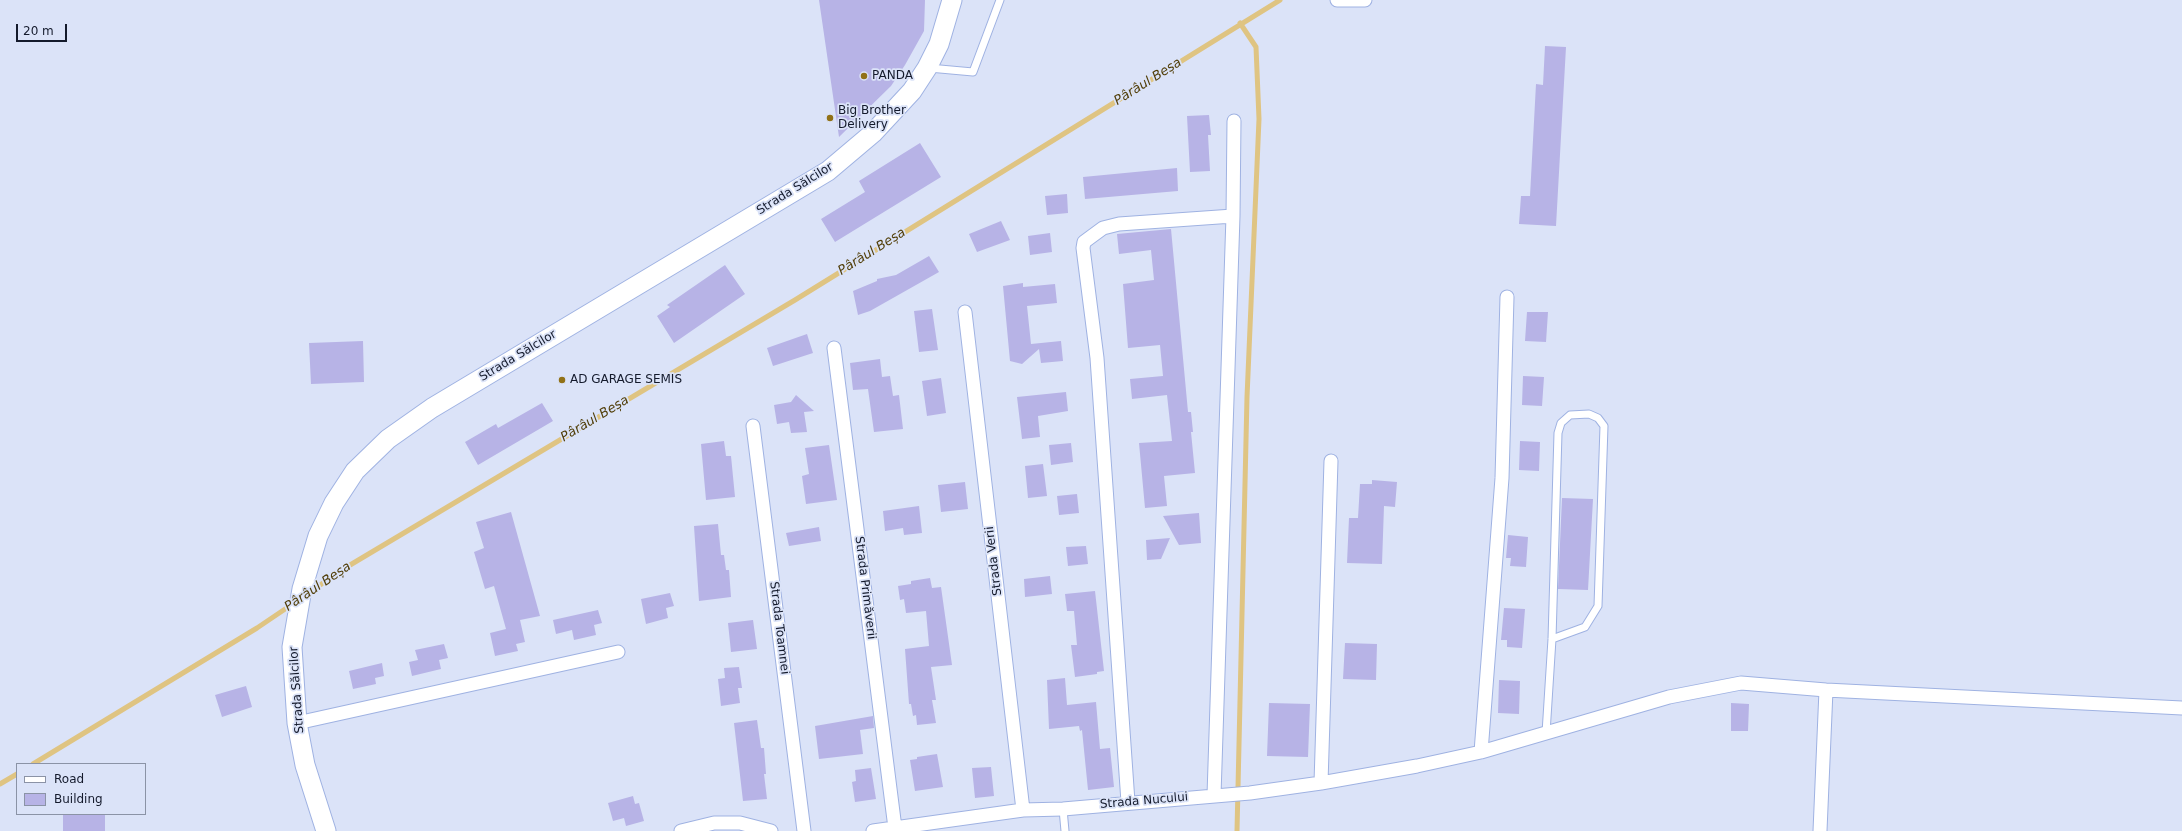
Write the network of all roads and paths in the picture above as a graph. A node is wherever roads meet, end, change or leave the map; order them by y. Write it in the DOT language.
graph roads {
  1 [pos="952,0"];
  2 [pos="1000,0"];
  3 [pos="1338,0"];
  4 [pos="1365,0"];
  5 [pos="927,68"];
  6 [pos="1234,121"];
  7 [pos="1233,216"];
  8 [pos="1507,297"];
  9 [pos="965,312"];
  10 [pos="834,348"];
  11 [pos="753,426"];
  12 [pos="1331,461"];
  13 [pos="1552,639"];
  14 [pos="618,652"];
  15 [pos="1826,690"];
  16 [pos="2182,708"];
  17 [pos="297,723"];
  18 [pos="1546,733"];
  19 [pos="1481,752"];
  20 [pos="1321,783"];
  21 [pos="1220,794"];
  22 [pos="1128,802"];
  23 [pos="1063,809"];
  24 [pos="1023,810"];
  25 [pos="895,828"];
  26 [pos="326,831"];
  27 [pos="681,831"];
  28 [pos="771,831"];
  29 [pos="804,831"];
  30 [pos="873,831"];
  31 [pos="1065,831"];
  32 [pos="1820,831"];
  1 -- 5 [label="main road, Strada Sălcilor"];
  2 -- 5 [label="lane"];
  3 -- 4 [label="street"];
  5 -- 17 [label="main road, Strada Sălcilor"];
  6 -- 7 [label="street"];
  7 -- 21 [label="street"];
  7 -- 22 [label="street"];
  8 -- 19 [label="street"];
  9 -- 24 [label="street, Strada Verii"];
  10 -- 25 [label="street, Strada Primăverii"];
  11 -- 29 [label="street, Strada Toamnei"];
  12 -- 20 [label="street"];
  13 -- 13 [label="lane"];
  13 -- 18 [label="lane"];
  14 -- 17 [label="street"];
  15 -- 16 [label="street, Strada Nucului"];
  15 -- 18 [label="street, Strada Nucului"];
  15 -- 32 [label="street"];
  17 -- 26 [label="main road, Strada Sălcilor"];
  18 -- 19 [label="street, Strada Nucului"];
  19 -- 20 [label="street, Strada Nucului"];
  20 -- 21 [label="street, Strada Nucului"];
  21 -- 22 [label="street, Strada Nucului"];
  22 -- 23 [label="street, Strada Nucului"];
  23 -- 24 [label="street, Strada Nucului"];
  23 -- 31 [label="lane"];
  24 -- 25 [label="street, Strada Nucului"];
  25 -- 30 [label="street, Strada Nucului"];
  27 -- 28 [label="street"];
}
